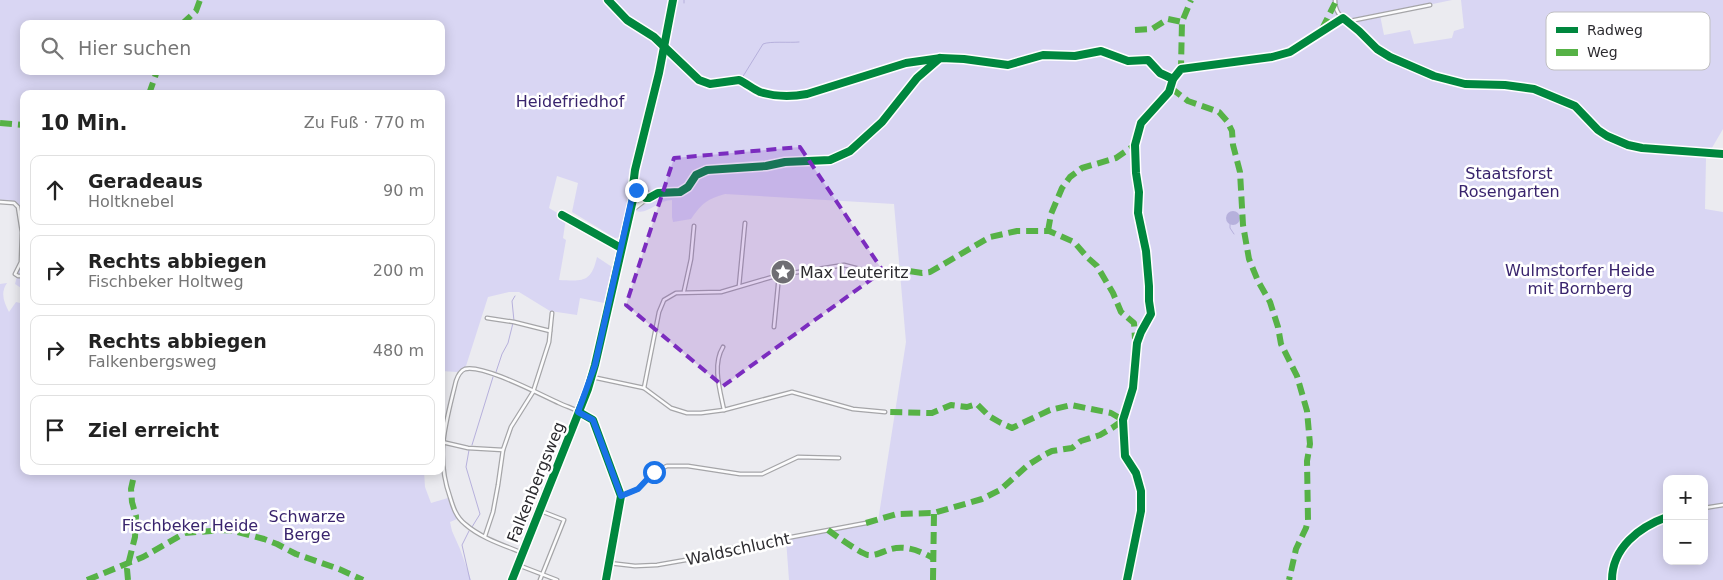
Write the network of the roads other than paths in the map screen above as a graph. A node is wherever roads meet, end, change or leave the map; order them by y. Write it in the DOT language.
graph roads {
  1 [pos="1335,0"];
  2 [pos="1430,5"];
  3 [pos="1682,150"];
  4 [pos="1723,154"];
  5 [pos="0,202"];
  6 [pos="629,212"];
  7 [pos="562,215"];
  8 [pos="20,220"];
  9 [pos="745,223"];
  10 [pos="694,226"];
  11 [pos="621,248"];
  12 [pos="20,264"];
  13 [pos="875,273"];
  14 [pos="779,275"];
  15 [pos="20,276"];
  16 [pos="739,286"];
  17 [pos="684,291"];
  18 [pos="552,313"];
  19 [pos="487,318"];
  20 [pos="774,326"];
  21 [pos="550,330"];
  22 [pos="723,347"];
  23 [pos="592,377"];
  24 [pos="644,388"];
  25 [pos="533,392"];
  26 [pos="724,410"];
  27 [pos="578,412"];
  28 [pos="885,412"];
  29 [pos="445,429"];
  30 [pos="445,443"];
  31 [pos="503,450"];
  32 [pos="839,458"];
  33 [pos="444,475"];
  34 [pos="621,496"];
  35 [pos="1723,505"];
  36 [pos="1708,507"];
  37 [pos="540,511"];
  38 [pos="1663,519"];
  39 [pos="866,523"];
  40 [pos="485,537"];
  41 [pos="523,553"];
  42 [pos="609,563"];
  43 [pos="518,565"];
  44 [pos="542,575"];
  45 [pos="512,580"];
  46 [pos="540,580"];
  47 [pos="557,580"];
  48 [pos="606,580"];
  49 [pos="1612,580"];
  1 -- 2 [label="street"];
  3 -- 4 [label="street"];
  5 -- 8 [label="street"];
  6 -- 6 [label="street, Falkenbergsweg"];
  6 -- 11 [label="street, Falkenbergsweg"];
  7 -- 11 [label="street"];
  9 -- 16 [label="street"];
  10 -- 17 [label="street"];
  11 -- 23 [label="street, Falkenbergsweg"];
  12 -- 15 [label="street"];
  13 -- 14 [label="street"];
  14 -- 16 [label="street"];
  14 -- 20 [label="street"];
  16 -- 17 [label="street"];
  17 -- 24 [label="street"];
  18 -- 21 [label="street"];
  19 -- 21 [label="street"];
  21 -- 25 [label="street"];
  22 -- 26 [label="street"];
  23 -- 24 [label="street"];
  23 -- 27 [label="street, Falkenbergsweg"];
  24 -- 26 [label="street"];
  25 -- 27 [label="street"];
  25 -- 29 [label="street"];
  25 -- 31 [label="street"];
  26 -- 28 [label="street"];
  27 -- 34 [label="street"];
  27 -- 37 [label="street, Falkenbergsweg"];
  30 -- 31 [label="street"];
  31 -- 40 [label="street"];
  32 -- 34 [label="street"];
  33 -- 40 [label="street"];
  34 -- 42 [label="street"];
  35 -- 36 [label="street"];
  37 -- 41 [label="street, Falkenbergsweg"];
  37 -- 44 [label="street"];
  38 -- 49 [label="street"];
  39 -- 42 [label="street, Waldschlucht"];
  40 -- 41 [label="street"];
  41 -- 43 [label="street, Falkenbergsweg"];
  42 -- 48 [label="street"];
  43 -- 44 [label="street"];
  43 -- 45 [label="street, Falkenbergsweg"];
  44 -- 46 [label="street"];
  44 -- 47 [label="street"];
}
